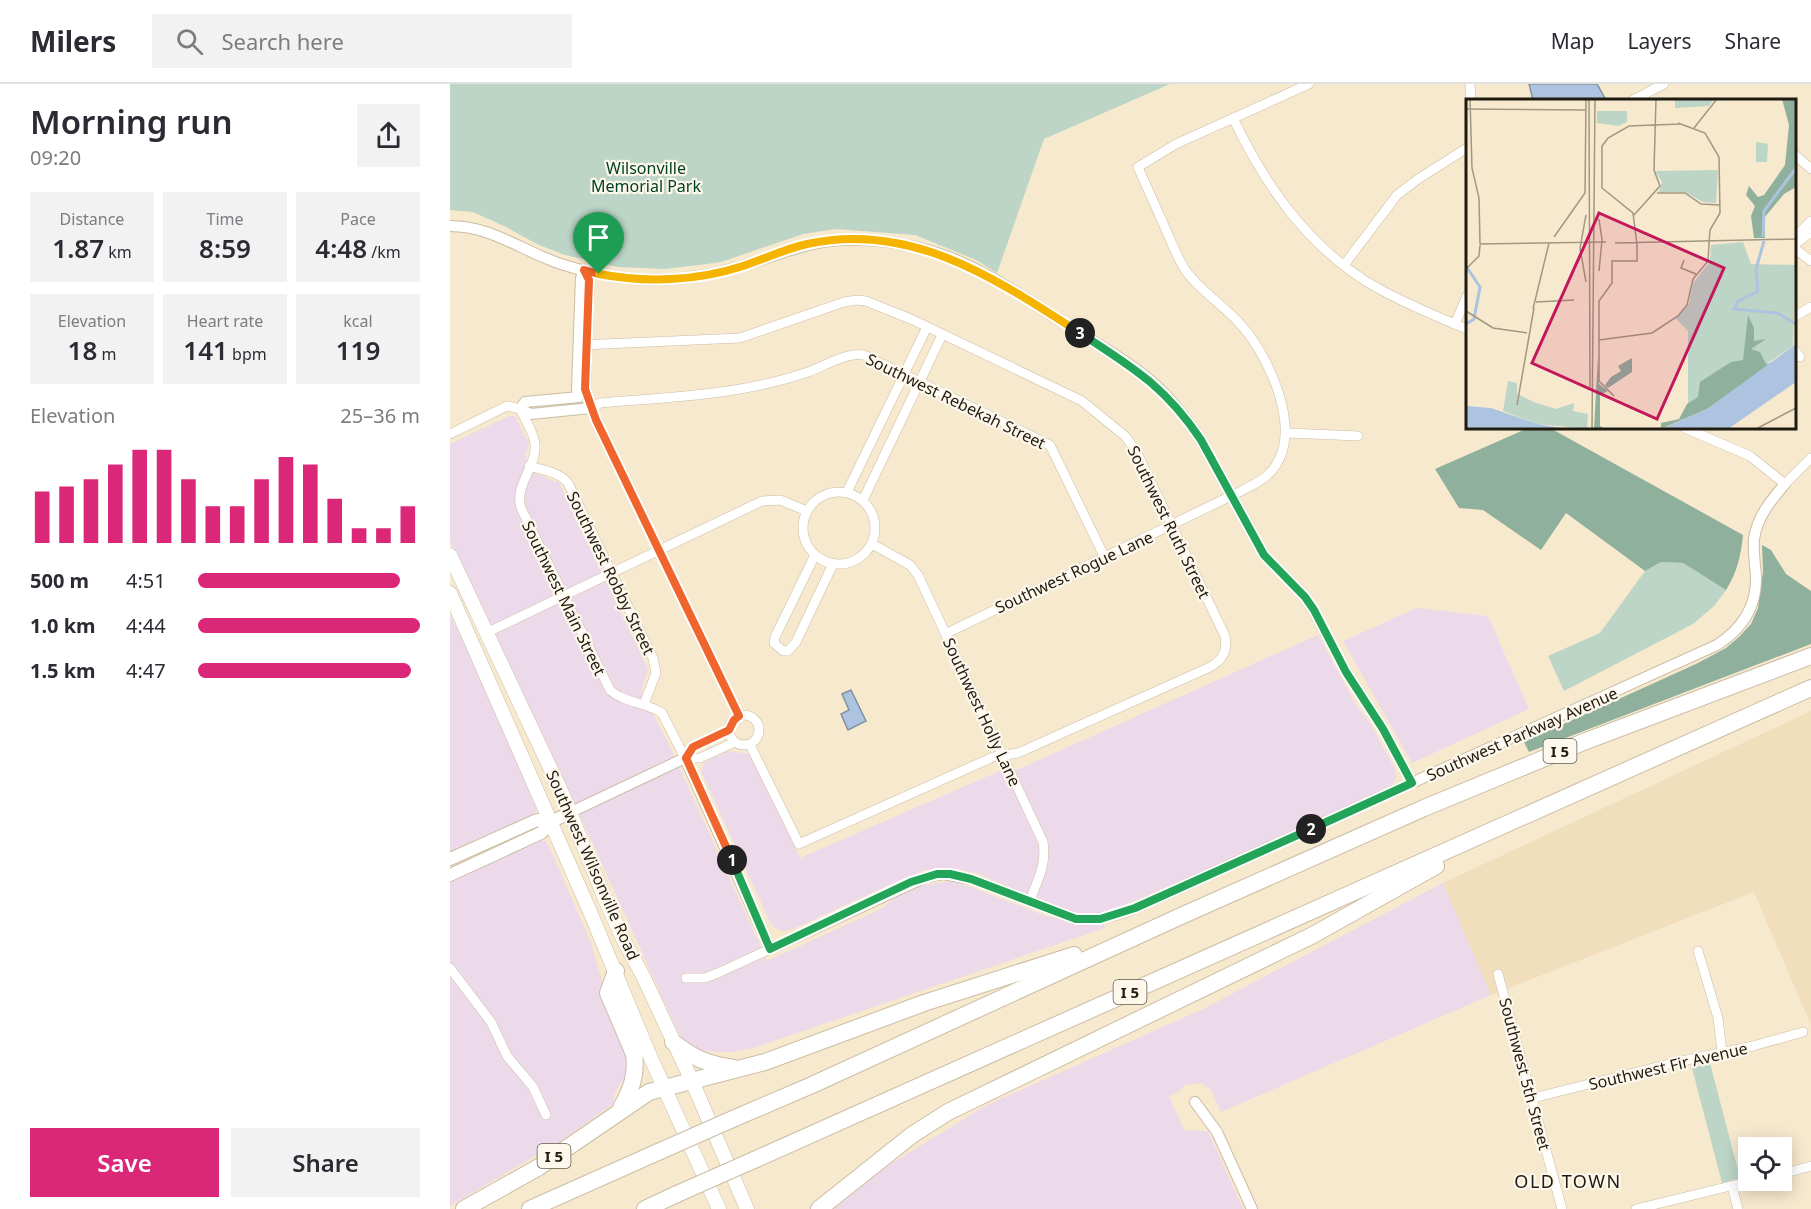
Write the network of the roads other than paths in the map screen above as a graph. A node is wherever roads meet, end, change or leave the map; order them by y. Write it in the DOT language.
graph roads {
  1 [pos="1309,84"];
  2 [pos="1470,84"];
  3 [pos="1664,84"];
  4 [pos="1471,99"];
  5 [pos="1635,99"];
  6 [pos="1233,118"];
  7 [pos="1466,149"];
  8 [pos="1796,156"];
  9 [pos="1811,169"];
  10 [pos="1811,221"];
  11 [pos="450,226"];
  12 [pos="1811,232"];
  13 [pos="1796,238"];
  14 [pos="1796,243"];
  15 [pos="1796,247"];
  16 [pos="1811,261"];
  17 [pos="1344,265"];
  18 [pos="584,270"];
  19 [pos="1466,298"];
  20 [pos="1811,307"];
  21 [pos="1796,316"];
  22 [pos="1455,324"];
  23 [pos="927,327"];
  24 [pos="1466,329"];
  25 [pos="942,335"];
  26 [pos="583,346"];
  27 [pos="904,373"];
  28 [pos="920,381"];
  29 [pos="588,403"];
  30 [pos="520,410"];
  31 [pos="1687,429"];
  32 [pos="1287,433"];
  33 [pos="450,434"];
  34 [pos="1358,436"];
  35 [pos="1811,458"];
  36 [pos="530,466"];
  37 [pos="1785,484"];
  38 [pos="847,492"];
  39 [pos="1232,496"];
  40 [pos="863,500"];
  41 [pos="807,511"];
  42 [pos="1172,526"];
  43 [pos="872,544"];
  44 [pos="659,549"];
  45 [pos="450,555"];
  46 [pos="815,555"];
  47 [pos="1105,558"];
  48 [pos="833,564"];
  49 [pos="611,572"];
  50 [pos="450,593"];
  51 [pos="564,595"];
  52 [pos="486,633"];
  53 [pos="945,634"];
  54 [pos="1811,656"];
  55 [pos="1811,688"];
  56 [pos="644,704"];
  57 [pos="739,716"];
  58 [pos="729,730"];
  59 [pos="735,742"];
  60 [pos="750,745"];
  61 [pos="1004,755"];
  62 [pos="686,758"];
  63 [pos="1412,783"];
  64 [pos="569,813"];
  65 [pos="551,822"];
  66 [pos="1507,824"];
  67 [pos="450,858"];
  68 [pos="450,875"];
  69 [pos="1029,902"];
  70 [pos="1143,933"];
  71 [pos="770,949"];
  72 [pos="1698,951"];
  73 [pos="450,968"];
  74 [pos="616,971"];
  75 [pos="1498,974"];
  76 [pos="686,978"];
  77 [pos="1803,1032"];
  78 [pos="674,1042"];
  79 [pos="1722,1052"];
  80 [pos="740,1069"];
  81 [pos="692,1081"];
  82 [pos="664,1088"];
  83 [pos="1533,1098"];
  84 [pos="1195,1102"];
  85 [pos="619,1111"];
  86 [pos="546,1115"];
  87 [pos="1811,1166"];
  88 [pos="1792,1171"];
  89 [pos="1738,1184"];
  90 [pos="1732,1186"];
  91 [pos="464,1209"];
  92 [pos="530,1209"];
  93 [pos="645,1209"];
  94 [pos="719,1209"];
  95 [pos="747,1209"];
  96 [pos="819,1209"];
  97 [pos="1252,1209"];
  98 [pos="1562,1209"];
  99 [pos="1636,1209"];
  100 [pos="1738,1209"];
  1 -- 6 [label="street"];
  2 -- 4 [label="street"];
  3 -- 5 [label="street"];
  6 -- 17 [label="street"];
  6 -- 32 [label="street, Southwest Rogue Lane"];
  7 -- 17 [label="street"];
  8 -- 9 [label="street"];
  10 -- 13 [label="street"];
  11 -- 18 [label="street"];
  12 -- 14 [label="street"];
  15 -- 16 [label="street"];
  17 -- 22 [label="street"];
  18 -- 26 [label="street"];
  18 -- 39 [label="street"];
  19 -- 22 [label="street"];
  20 -- 21 [label="street"];
  22 -- 24 [label="street"];
  23 -- 25 [label="street, Southwest Ruth Street"];
  23 -- 26 [label="street, Southwest Ruth Street"];
  23 -- 27 [label="street"];
  25 -- 28 [label="street"];
  25 -- 42 [label="street, Southwest Ruth Street"];
  26 -- 29 [label="street"];
  27 -- 28 [label="street, Southwest Rebekah Street"];
  27 -- 29 [label="street, Southwest Rebekah Street"];
  27 -- 38 [label="street"];
  28 -- 40 [label="street"];
  28 -- 47 [label="street, Southwest Rebekah Street"];
  29 -- 30 [label="street, Southwest Rebekah Street"];
  29 -- 44 [label="street"];
  30 -- 33 [label="street, Southwest Rebekah Street"];
  30 -- 36 [label="street, Southwest Main Street"];
  31 -- 37 [label="street"];
  32 -- 34 [label="street"];
  32 -- 39 [label="street, Southwest Rogue Lane"];
  35 -- 37 [label="street, Southwest Parkway Avenue"];
  36 -- 49 [label="street, Southwest Robby Street"];
  36 -- 51 [label="street, Southwest Main Street"];
  37 -- 63 [label="street, Southwest Parkway Avenue"];
  38 -- 40 [label="street"];
  38 -- 41 [label="street"];
  39 -- 42 [label="street, Southwest Rogue Lane"];
  39 -- 63 [label="street"];
  40 -- 43 [label="street"];
  41 -- 44 [label="street"];
  41 -- 46 [label="street"];
  42 -- 47 [label="street, Southwest Rogue Lane"];
  42 -- 61 [label="street, Southwest Ruth Street"];
  43 -- 48 [label="street"];
  43 -- 53 [label="street, Southwest Holly Lane"];
  44 -- 49 [label="street"];
  44 -- 57 [label="street"];
  45 -- 52 [label="main road, Southwest Wilsonville Road"];
  46 -- 48 [label="street"];
  46 -- 48 [label="street"];
  47 -- 53 [label="street, Southwest Rogue Lane"];
  49 -- 51 [label="street"];
  49 -- 56 [label="street, Southwest Robby Street"];
  50 -- 65 [label="main road, Southwest Wilsonville Road"];
  51 -- 52 [label="street"];
  51 -- 56 [label="street, Southwest Main Street"];
  52 -- 64 [label="main road, Southwest Wilsonville Road"];
  53 -- 61 [label="street, Southwest Holly Lane"];
  54 -- 70 [label="highway, I 5"];
  55 -- 66 [label="highway, I 5"];
  56 -- 62 [label="street, Southwest Main Street"];
  57 -- 58 [label="street"];
  57 -- 60 [label="street"];
  58 -- 59 [label="street"];
  58 -- 62 [label="street"];
  59 -- 60 [label="street"];
  59 -- 62 [label="street"];
  60 -- 61 [label="street, Southwest Ruth Street"];
  61 -- 69 [label="street, Southwest Holly Lane"];
  62 -- 64 [label="street"];
  62 -- 71 [label="street, Southwest Main Street"];
  63 -- 69 [label="street, Southwest Parkway Avenue"];
  64 -- 65 [label="main road"];
  64 -- 78 [label="main road, Southwest Wilsonville Road"];
  65 -- 67 [label="main road"];
  65 -- 68 [label="main road"];
  65 -- 74 [label="main road, Southwest Wilsonville Road"];
  66 -- 93 [label="highway, I 5, bridge"];
  66 -- 96 [label="highway, I 5"];
  69 -- 71 [label="street, Southwest Parkway Avenue"];
  70 -- 80 [label="highway, I 5"];
  70 -- 92 [label="highway, I 5, bridge"];
  71 -- 76 [label="street, Southwest Parkway Avenue"];
  72 -- 79 [label="street"];
  73 -- 86 [label="street"];
  74 -- 82 [label="main road, Southwest Wilsonville Road"];
  74 -- 85 [label="highway, I 5"];
  75 -- 83 [label="street, Southwest 5th Street"];
  77 -- 79 [label="street, Southwest Fir Avenue"];
  78 -- 80 [label="highway, I 5"];
  78 -- 81 [label="main road, Southwest Wilsonville Road"];
  79 -- 83 [label="street, Southwest Fir Avenue"];
  80 -- 81 [label="highway, I 5"];
  81 -- 82 [label="highway, I 5"];
  81 -- 95 [label="main road, Southwest Wilsonville Road"];
  82 -- 85 [label="highway, I 5"];
  82 -- 94 [label="main road, Southwest Wilsonville Road"];
  83 -- 98 [label="street, Southwest 5th Street"];
  84 -- 97 [label="street"];
  85 -- 91 [label="highway, I 5"];
  87 -- 88 [label="street"];
  89 -- 90 [label="street"];
  90 -- 99 [label="street"];
  90 -- 100 [label="street"];
}
